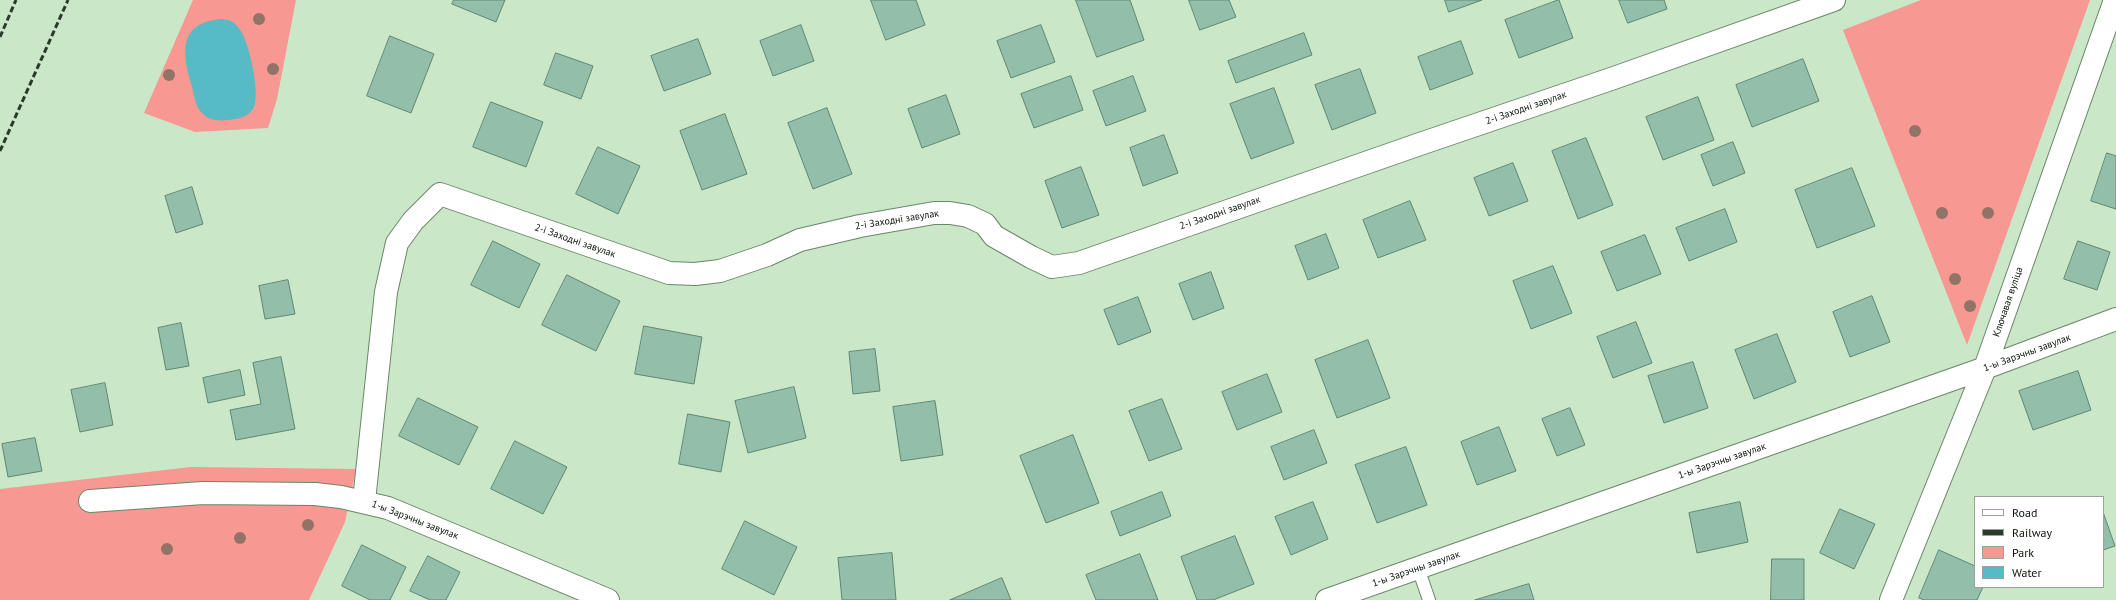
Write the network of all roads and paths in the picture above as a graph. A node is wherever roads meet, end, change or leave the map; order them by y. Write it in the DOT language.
graph roads {
  1 [pos="1834,0"];
  2 [pos="2115,0"];
  3 [pos="2116,319"];
  4 [pos="1985,368"];
  5 [pos="90,501"];
  6 [pos="364,501"];
  7 [pos="1418,568"];
  8 [pos="608,600"];
  9 [pos="1327,600"];
  10 [pos="1429,600"];
  11 [pos="1891,600"];
  1 -- 6 [label="street, 2-і Заходні завулак"];
  2 -- 4 [label="street, Ключавая вуліца"];
  3 -- 4 [label="street, 1-ы Зарэчны завулак"];
  4 -- 7 [label="street, 1-ы Зарэчны завулак"];
  4 -- 11 [label="street, Ключавая вуліца"];
  5 -- 6 [label="street, 1-ы Зарэчны завулак"];
  6 -- 8 [label="street, 1-ы Зарэчны завулак"];
  7 -- 9 [label="street, 1-ы Зарэчны завулак"];
  7 -- 10 [label="lane"];
}
